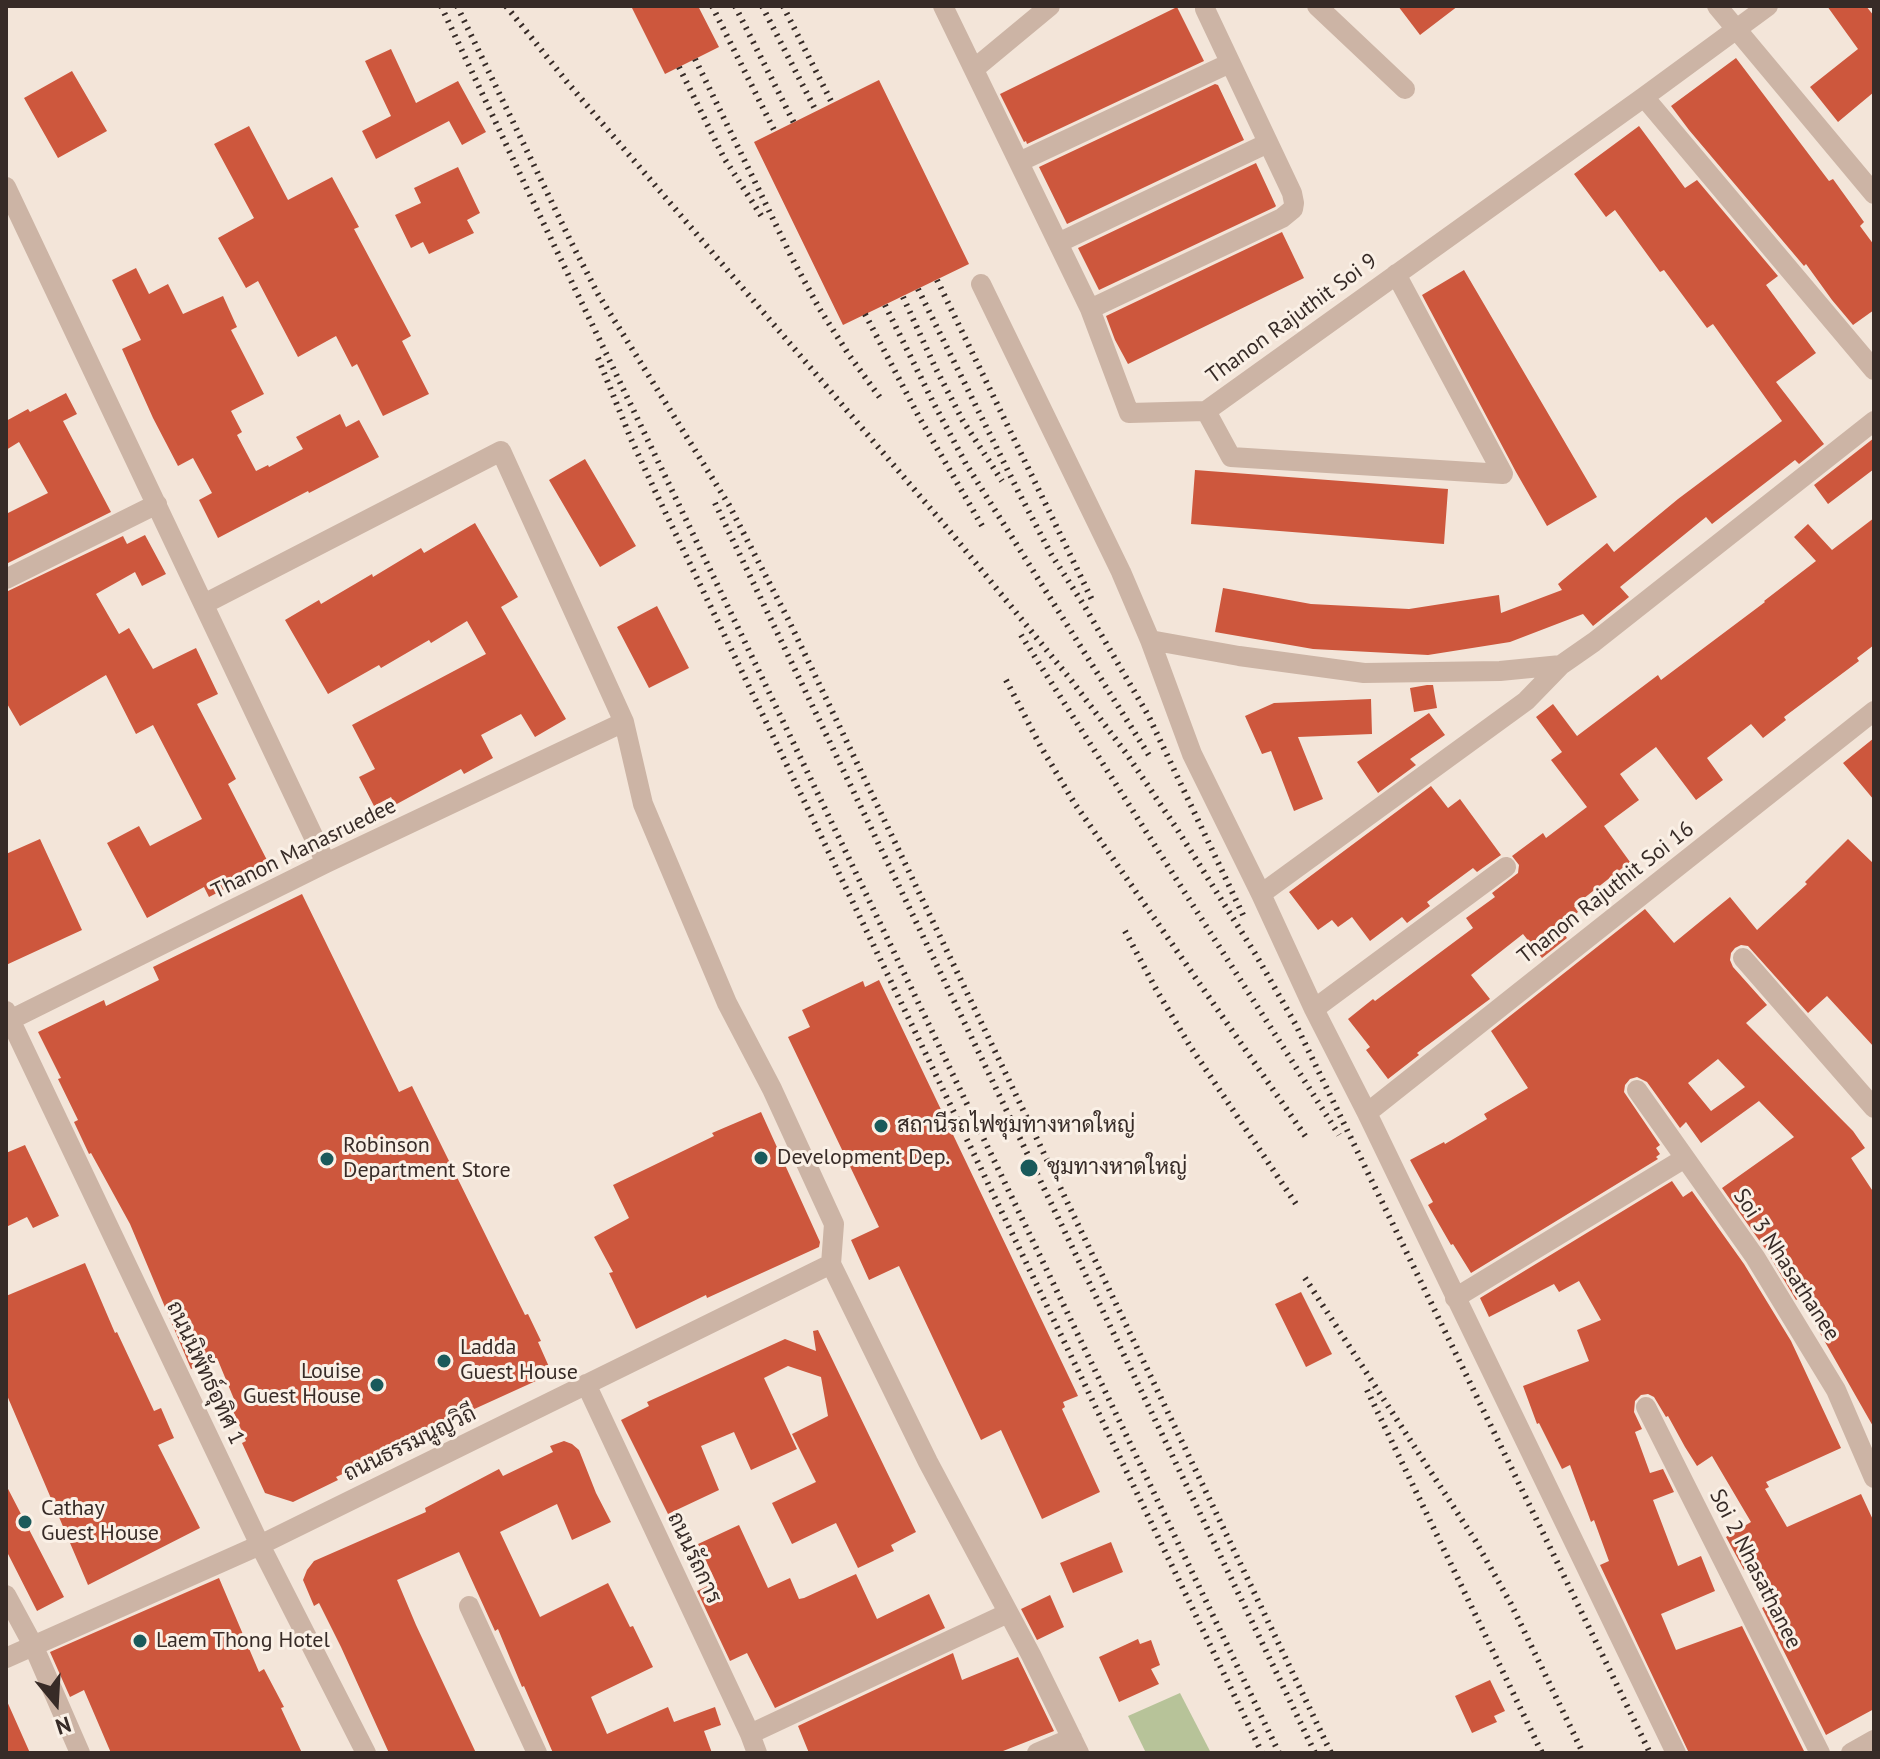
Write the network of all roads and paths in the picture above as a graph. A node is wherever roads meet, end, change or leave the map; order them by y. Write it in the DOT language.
graph roads {
  1 [pos="943,6"];
  2 [pos="1050,6"];
  3 [pos="1317,6"];
  4 [pos="1717,6"];
  5 [pos="1768,6"];
  6 [pos="1205,9"];
  7 [pos="1736,28"];
  8 [pos="1230,63"];
  9 [pos="974,69"];
  10 [pos="1405,89"];
  11 [pos="1644,97"];
  12 [pos="1268,143"];
  13 [pos="1019,162"];
  14 [pos="6,187"];
  15 [pos="1874,194"];
  16 [pos="1058,243"];
  17 [pos="1396,274"];
  18 [pos="981,284"];
  19 [pos="1090,309"];
  20 [pos="1874,370"];
  21 [pos="1206,411"];
  22 [pos="1874,421"];
  23 [pos="157,504"];
  24 [pos="6,579"];
  25 [pos="204,604"];
  26 [pos="1150,640"];
  27 [pos="1561,665"];
  28 [pos="1874,711"];
  29 [pos="624,722"];
  30 [pos="326,863"];
  31 [pos="1506,867"];
  32 [pos="1261,894"];
  33 [pos="1743,958"];
  34 [pos="1314,1009"];
  35 [pos="8,1017"];
  36 [pos="1637,1090"];
  37 [pos="1874,1108"];
  38 [pos="1367,1113"];
  39 [pos="1685,1158"];
  40 [pos="831,1264"];
  41 [pos="1455,1298"];
  42 [pos="586,1384"];
  43 [pos="1646,1407"];
  44 [pos="1874,1478"];
  45 [pos="260,1545"];
  46 [pos="6,1595"];
  47 [pos="469,1606"];
  48 [pos="1008,1613"];
  49 [pos="33,1645"];
  50 [pos="6,1658"];
  51 [pos="1874,1740"];
  52 [pos="754,1743"];
  53 [pos="1075,1745"];
  54 [pos="80,1753"];
  55 [pos="366,1753"];
  56 [pos="537,1753"];
  57 [pos="1037,1753"];
  58 [pos="1676,1753"];
  59 [pos="1820,1753"];
  60 [pos="1851,1753"];
  1 -- 9 [label="street, Thanon Rajuthit Soi 9"];
  2 -- 9 [label="street"];
  3 -- 10 [label="street"];
  4 -- 7 [label="street"];
  5 -- 7 [label="street, Thanon Rajuthit Soi 9"];
  6 -- 8 [label="street"];
  7 -- 11 [label="street, Thanon Rajuthit Soi 9"];
  7 -- 15 [label="street"];
  8 -- 12 [label="street"];
  8 -- 13 [label="street"];
  9 -- 13 [label="street, Thanon Rajuthit Soi 9"];
  11 -- 17 [label="street, Thanon Rajuthit Soi 9"];
  11 -- 20 [label="street"];
  12 -- 16 [label="street"];
  12 -- 19 [label="street"];
  13 -- 16 [label="street, Thanon Rajuthit Soi 9"];
  14 -- 23 [label="street"];
  16 -- 19 [label="street, Thanon Rajuthit Soi 9"];
  17 -- 21 [label="street, Thanon Rajuthit Soi 9"];
  17 -- 21 [label="street"];
  18 -- 26 [label="street"];
  19 -- 21 [label="street, Thanon Rajuthit Soi 9"];
  22 -- 27 [label="street"];
  23 -- 24 [label="street"];
  23 -- 25 [label="street"];
  25 -- 29 [label="street"];
  25 -- 30 [label="street"];
  26 -- 27 [label="street"];
  26 -- 32 [label="street"];
  27 -- 32 [label="street"];
  28 -- 38 [label="street, Thanon Rajuthit Soi 16"];
  29 -- 30 [label="street, Thanon Manasruedee"];
  29 -- 40 [label="street"];
  30 -- 35 [label="street, Thanon Manasruedee"];
  31 -- 34 [label="street"];
  32 -- 34 [label="street"];
  33 -- 37 [label="street"];
  34 -- 38 [label="street"];
  35 -- 45 [label="street, ถนนนิพัทธ์อุทิศ 1"];
  36 -- 39 [label="street, Soi 3 Nhasathanee"];
  38 -- 41 [label="street"];
  39 -- 41 [label="street"];
  39 -- 44 [label="street, Soi 3 Nhasathanee"];
  40 -- 42 [label="street, ถนนธรรมนูญวิถี"];
  40 -- 48 [label="street"];
  41 -- 58 [label="street"];
  42 -- 45 [label="street, ถนนธรรมนูญวิถี"];
  42 -- 52 [label="street, ถนนรัถการ"];
  43 -- 59 [label="street, Soi 2 Nhasathanee"];
  45 -- 49 [label="street, ถนนธรรมนูญวิถี"];
  45 -- 55 [label="street, ถนนนิพัทธ์อุทิศ 1"];
  46 -- 49 [label="street"];
  47 -- 56 [label="street"];
  48 -- 52 [label="street"];
  48 -- 53 [label="street"];
  49 -- 50 [label="street, ถนนธรรมนูญวิถี"];
  49 -- 54 [label="street"];
  51 -- 60 [label="street"];
  53 -- 57 [label="street"];
}
